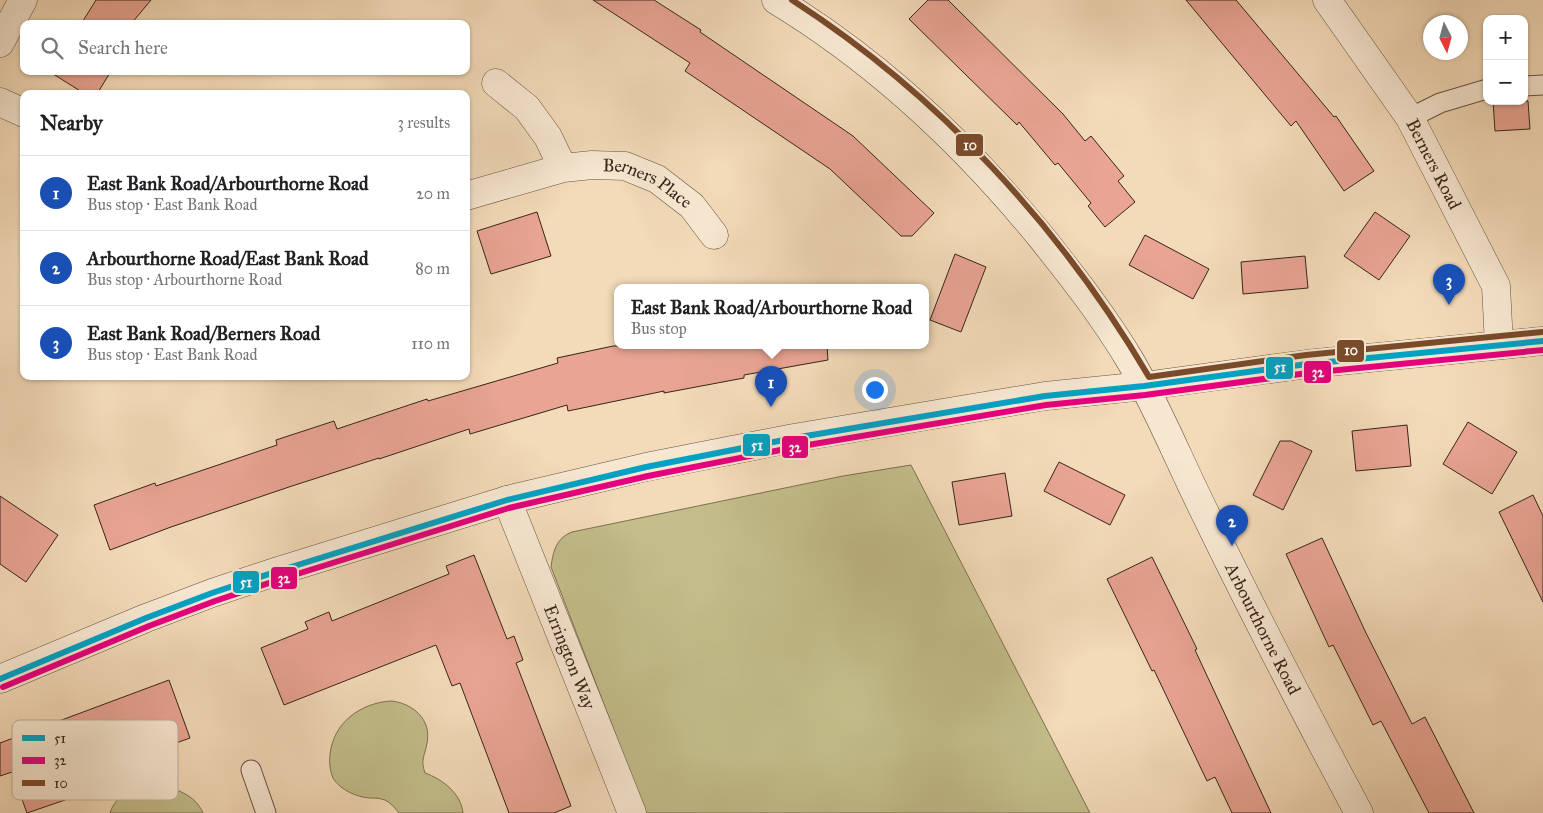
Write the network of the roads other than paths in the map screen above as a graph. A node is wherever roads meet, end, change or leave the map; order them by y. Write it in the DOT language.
graph roads {
  1 [pos="24,0"];
  2 [pos="776,0"];
  3 [pos="1327,0"];
  4 [pos="0,43"];
  5 [pos="496,83"];
  6 [pos="1543,85"];
  7 [pos="1528,86"];
  8 [pos="1483,90"];
  9 [pos="0,102"];
  10 [pos="20,111"];
  11 [pos="1410,118"];
  12 [pos="563,168"];
  13 [pos="470,195"];
  14 [pos="714,235"];
  15 [pos="1543,341"];
  16 [pos="1499,345"];
  17 [pos="1144,386"];
  18 [pos="507,500"];
  19 [pos="0,679"];
  20 [pos="251,770"];
  21 [pos="266,813"];
  22 [pos="632,813"];
  23 [pos="1359,813"];
  1 -- 4 [label="street"];
  2 -- 17 [label="street, Arbourthorne Road"];
  3 -- 11 [label="street, Berners Road"];
  5 -- 12 [label="street"];
  6 -- 7 [label="lane"];
  8 -- 11 [label="lane"];
  9 -- 10 [label="street"];
  11 -- 16 [label="street, Berners Road"];
  12 -- 13 [label="street, Berners Place"];
  12 -- 14 [label="street, Berners Place"];
  15 -- 16 [label="street"];
  16 -- 17 [label="street"];
  17 -- 18 [label="street"];
  17 -- 23 [label="street, Arbourthorne Road"];
  18 -- 19 [label="street"];
  18 -- 22 [label="street, Errington Way"];
  20 -- 21 [label="lane"];
}
